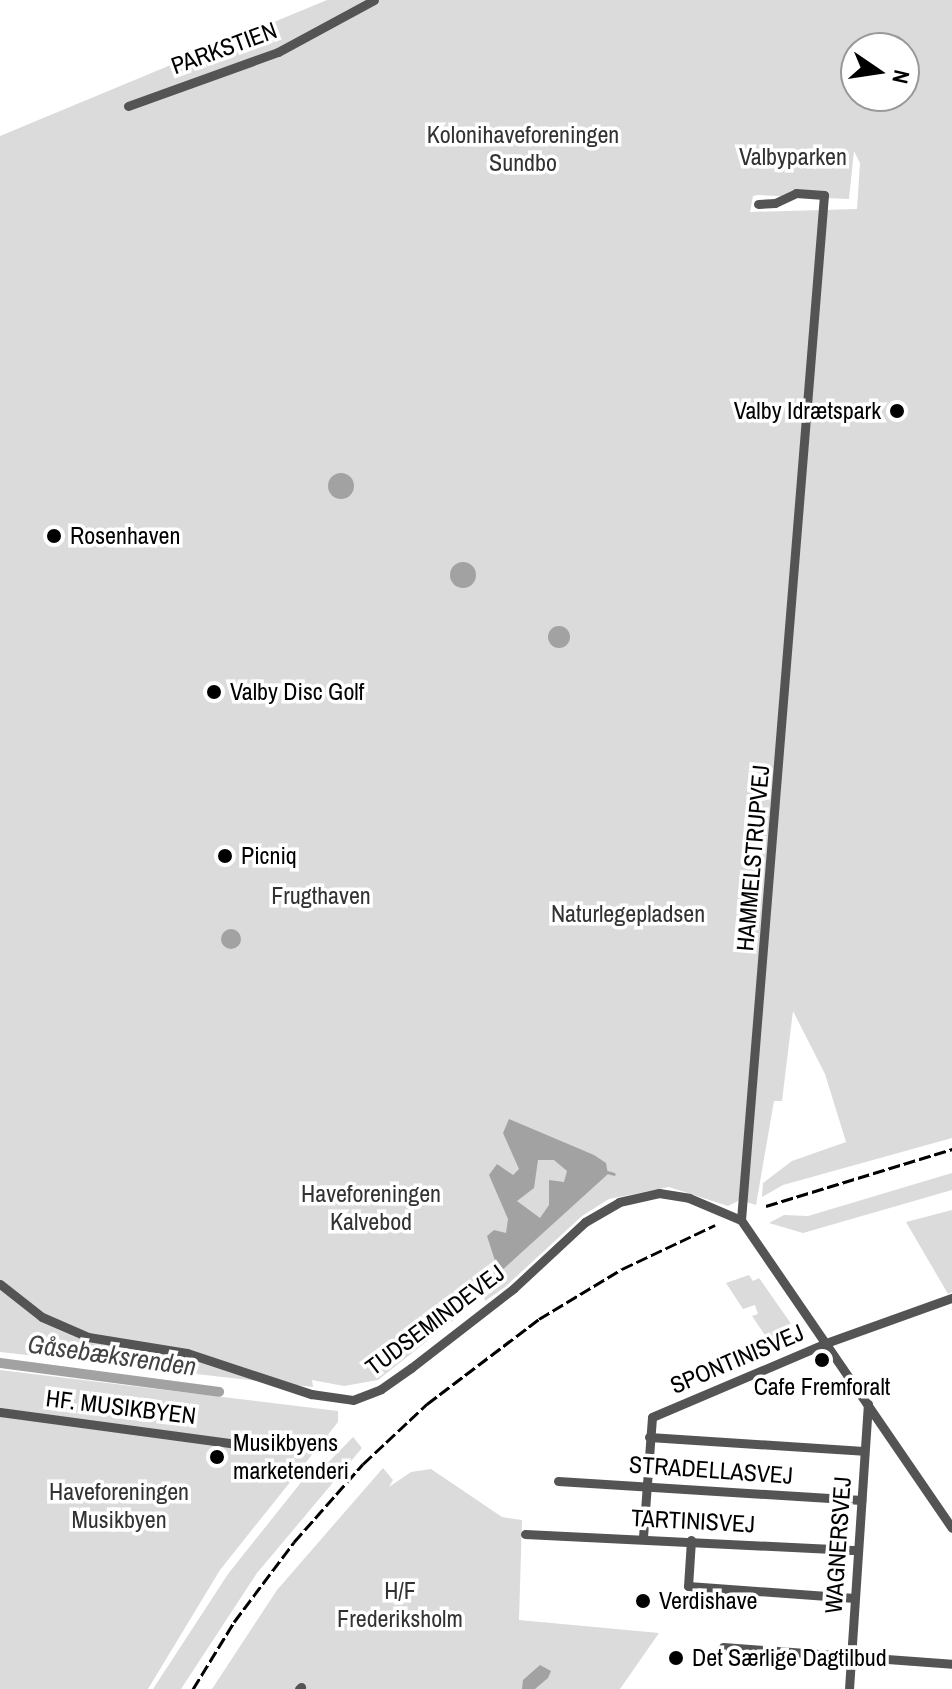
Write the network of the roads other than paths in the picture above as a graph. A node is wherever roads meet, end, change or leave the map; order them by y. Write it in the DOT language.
graph roads {
  1 [pos="374,0"];
  2 [pos="128,106"];
  3 [pos="758,204"];
  4 [pos="741,1220"];
  5 [pos="0,1284"];
  6 [pos="952,1298"];
  7 [pos="826,1343"];
  8 [pos="868,1404"];
  9 [pos="0,1412"];
  10 [pos="649,1437"];
  11 [pos="237,1444"];
  12 [pos="864,1451"];
  13 [pos="558,1481"];
  14 [pos="646,1486"];
  15 [pos="861,1500"];
  16 [pos="952,1528"];
  17 [pos="525,1534"];
  18 [pos="643,1537"];
  19 [pos="691,1540"];
  20 [pos="858,1550"];
  21 [pos="855,1598"];
  22 [pos="723,1647"];
  23 [pos="851,1656"];
  24 [pos="952,1664"];
  25 [pos="849,1689"];
  1 -- 2 [label="street, PARKSTIEN"];
  3 -- 4 [label="street, HAMMELSTRUPVEJ"];
  4 -- 5 [label="street, TUDSEMINDEVEJ"];
  4 -- 7 [label="street"];
  6 -- 7 [label="street, SPONTINISVEJ"];
  7 -- 8 [label="street"];
  7 -- 10 [label="street, SPONTINISVEJ"];
  8 -- 12 [label="street, WAGNERSVEJ"];
  8 -- 16 [label="street"];
  9 -- 11 [label="street, HF. MUSIKBYEN"];
  10 -- 12 [label="street"];
  10 -- 14 [label="street"];
  12 -- 15 [label="street, WAGNERSVEJ"];
  13 -- 14 [label="street, STRADELLASVEJ"];
  14 -- 15 [label="street, STRADELLASVEJ"];
  14 -- 18 [label="street"];
  15 -- 20 [label="street, WAGNERSVEJ"];
  17 -- 18 [label="street, TARTINISVEJ"];
  18 -- 19 [label="street, TARTINISVEJ"];
  19 -- 20 [label="street, TARTINISVEJ"];
  19 -- 21 [label="street"];
  20 -- 21 [label="street, WAGNERSVEJ"];
  21 -- 23 [label="street, WAGNERSVEJ"];
  22 -- 23 [label="street"];
  23 -- 24 [label="street"];
  23 -- 25 [label="street, WAGNERSVEJ"];
}
